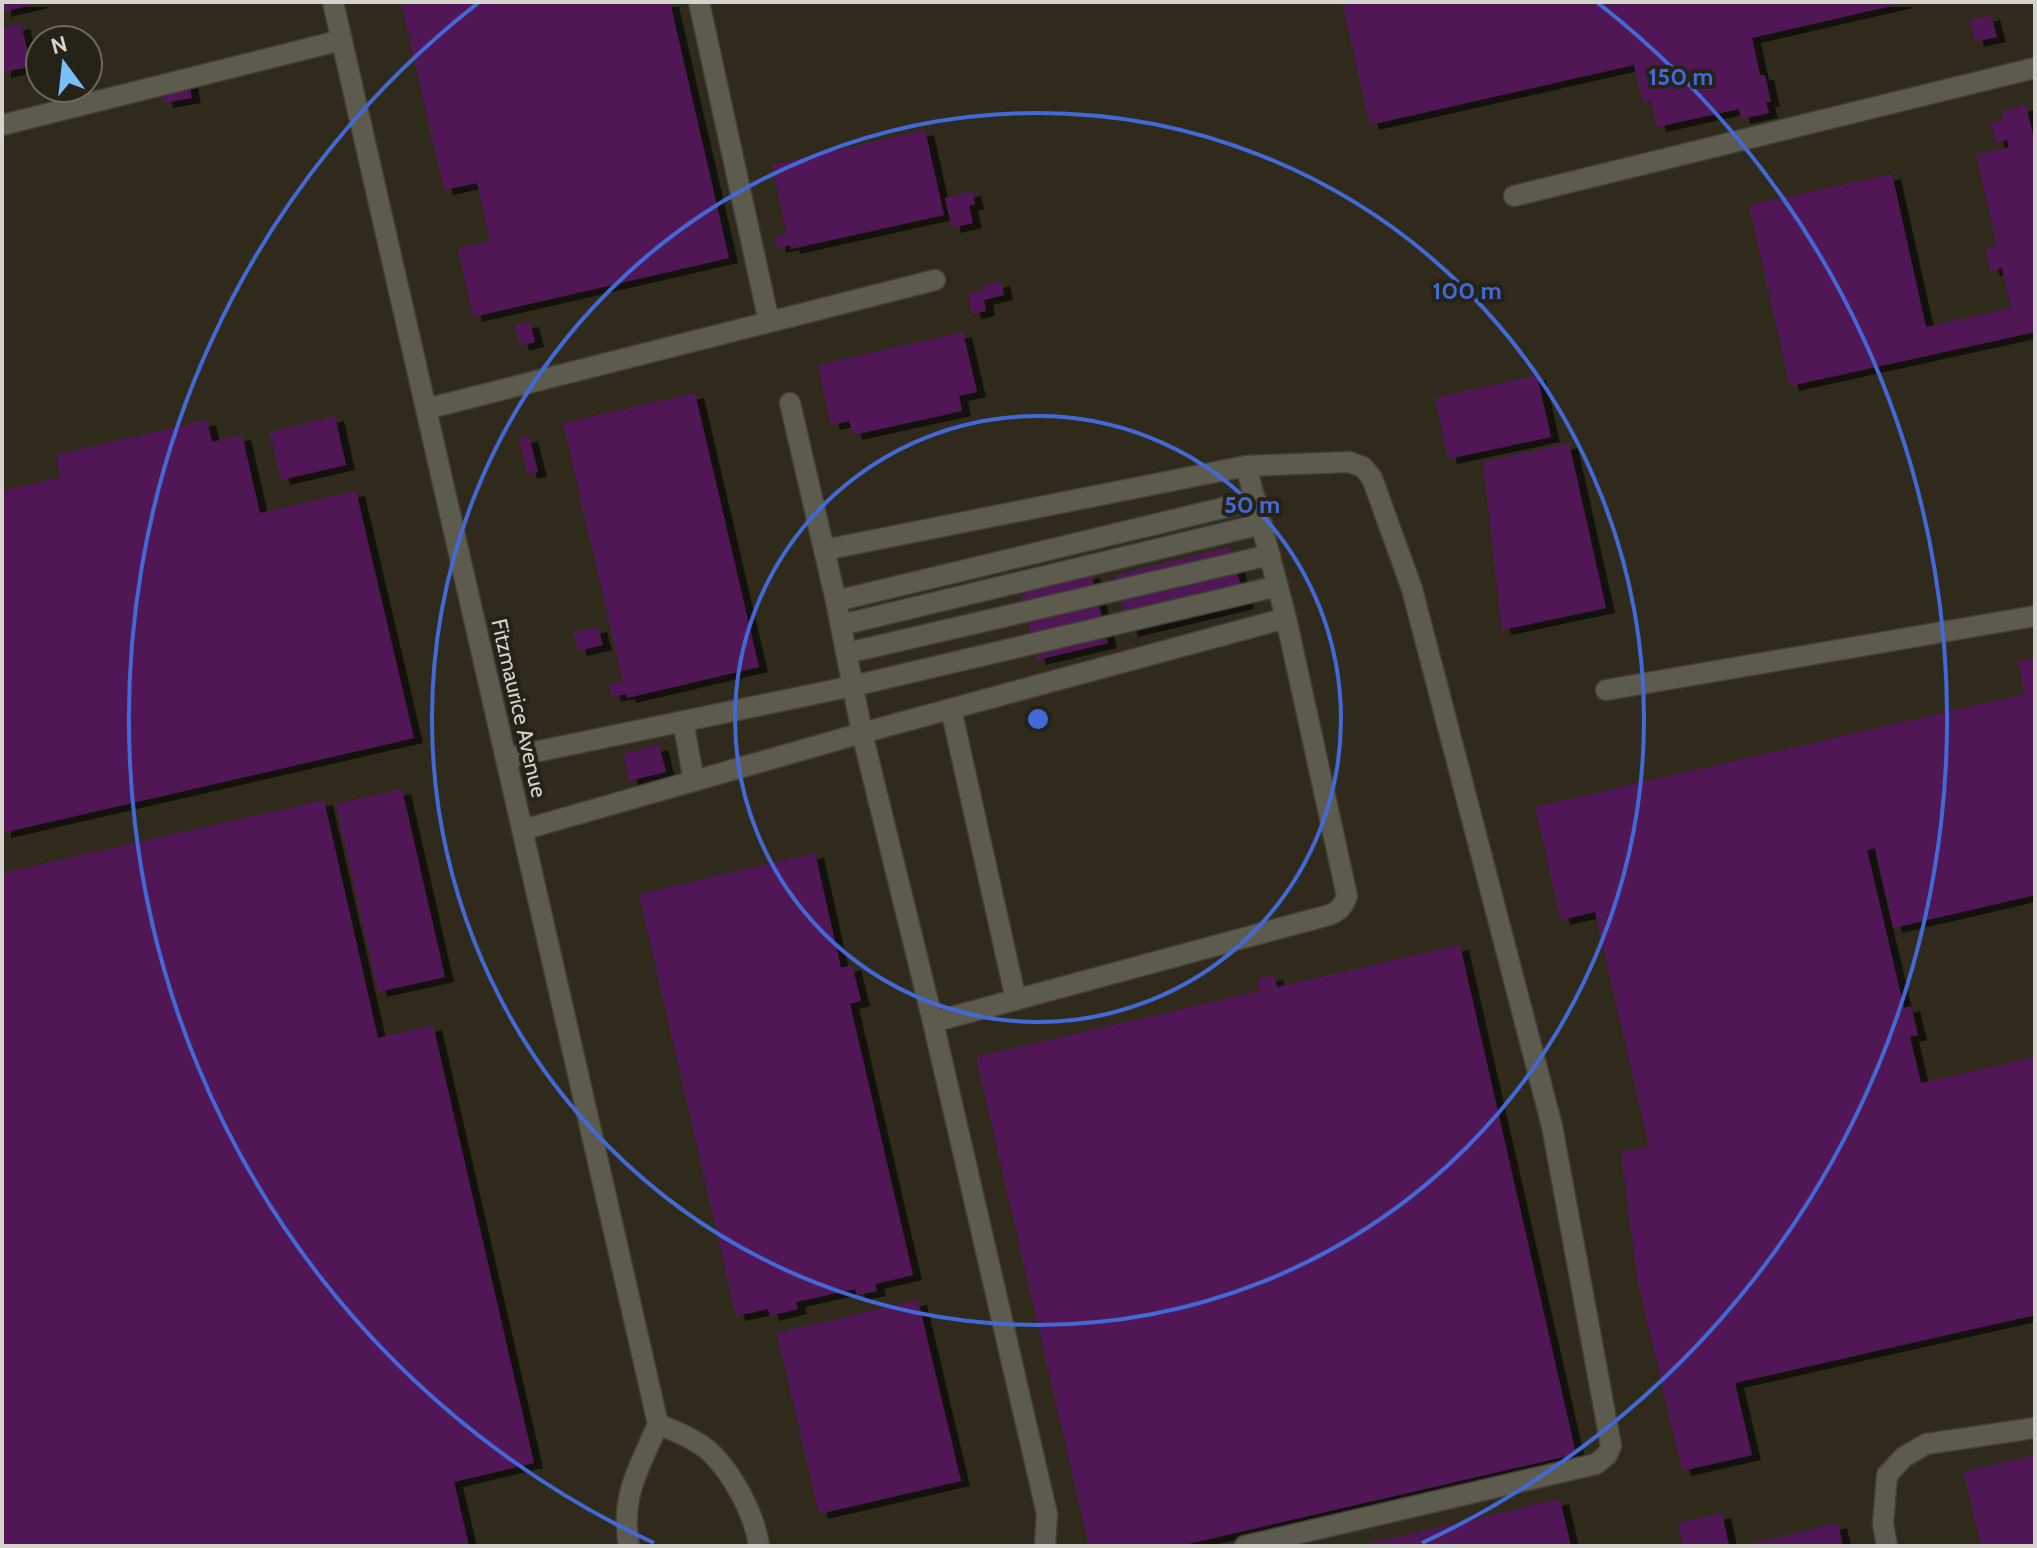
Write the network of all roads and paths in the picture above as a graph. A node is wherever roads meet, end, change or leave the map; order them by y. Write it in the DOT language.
graph roads {
  1 [pos="333,2"];
  2 [pos="699,2"];
  3 [pos="342,40"];
  4 [pos="2035,68"];
  5 [pos="2,125"];
  6 [pos="1514,196"];
  7 [pos="935,280"];
  8 [pos="769,322"];
  9 [pos="790,403"];
  10 [pos="426,409"];
  11 [pos="1246,466"];
  12 [pos="1256,500"];
  13 [pos="1262,524"];
  14 [pos="824,550"];
  15 [pos="1270,555"];
  16 [pos="1278,586"];
  17 [pos="836,601"];
  18 [pos="2035,616"];
  19 [pos="1286,618"];
  20 [pos="841,625"];
  21 [pos="847,653"];
  22 [pos="853,686"];
  23 [pos="1606,690"];
  24 [pos="951,709"];
  25 [pos="683,721"];
  26 [pos="862,733"];
  27 [pos="506,758"];
  28 [pos="694,781"];
  29 [pos="522,830"];
  30 [pos="1016,1000"];
  31 [pos="933,1022"];
  32 [pos="658,1424"];
  33 [pos="2035,1428"];
  34 [pos="629,1546"];
  35 [pos="759,1546"];
  36 [pos="1045,1546"];
  37 [pos="1245,1546"];
  38 [pos="1887,1546"];
  1 -- 3 [label="street, Fitzmaurice Avenue"];
  2 -- 8 [label="street"];
  3 -- 5 [label="street"];
  3 -- 10 [label="street, Fitzmaurice Avenue"];
  4 -- 6 [label="street"];
  7 -- 8 [label="street"];
  8 -- 10 [label="street"];
  9 -- 14 [label="street"];
  10 -- 27 [label="street, Fitzmaurice Avenue"];
  11 -- 12 [label="street"];
  11 -- 14 [label="street"];
  11 -- 37 [label="street"];
  12 -- 13 [label="street"];
  12 -- 17 [label="street"];
  13 -- 15 [label="street"];
  13 -- 20 [label="street"];
  14 -- 17 [label="street"];
  15 -- 16 [label="street"];
  15 -- 21 [label="street"];
  16 -- 19 [label="street"];
  16 -- 22 [label="street"];
  17 -- 20 [label="street"];
  18 -- 23 [label="street"];
  19 -- 24 [label="street"];
  19 -- 30 [label="street"];
  20 -- 21 [label="street"];
  21 -- 22 [label="street"];
  22 -- 25 [label="street"];
  22 -- 26 [label="street"];
  24 -- 26 [label="street"];
  24 -- 30 [label="street"];
  25 -- 27 [label="street"];
  25 -- 28 [label="street"];
  26 -- 28 [label="street"];
  26 -- 31 [label="street"];
  27 -- 29 [label="street, Fitzmaurice Avenue"];
  28 -- 29 [label="street"];
  29 -- 32 [label="street, Fitzmaurice Avenue"];
  30 -- 31 [label="street"];
  31 -- 36 [label="street"];
  32 -- 34 [label="street"];
  32 -- 35 [label="street"];
  33 -- 38 [label="street"];
}
